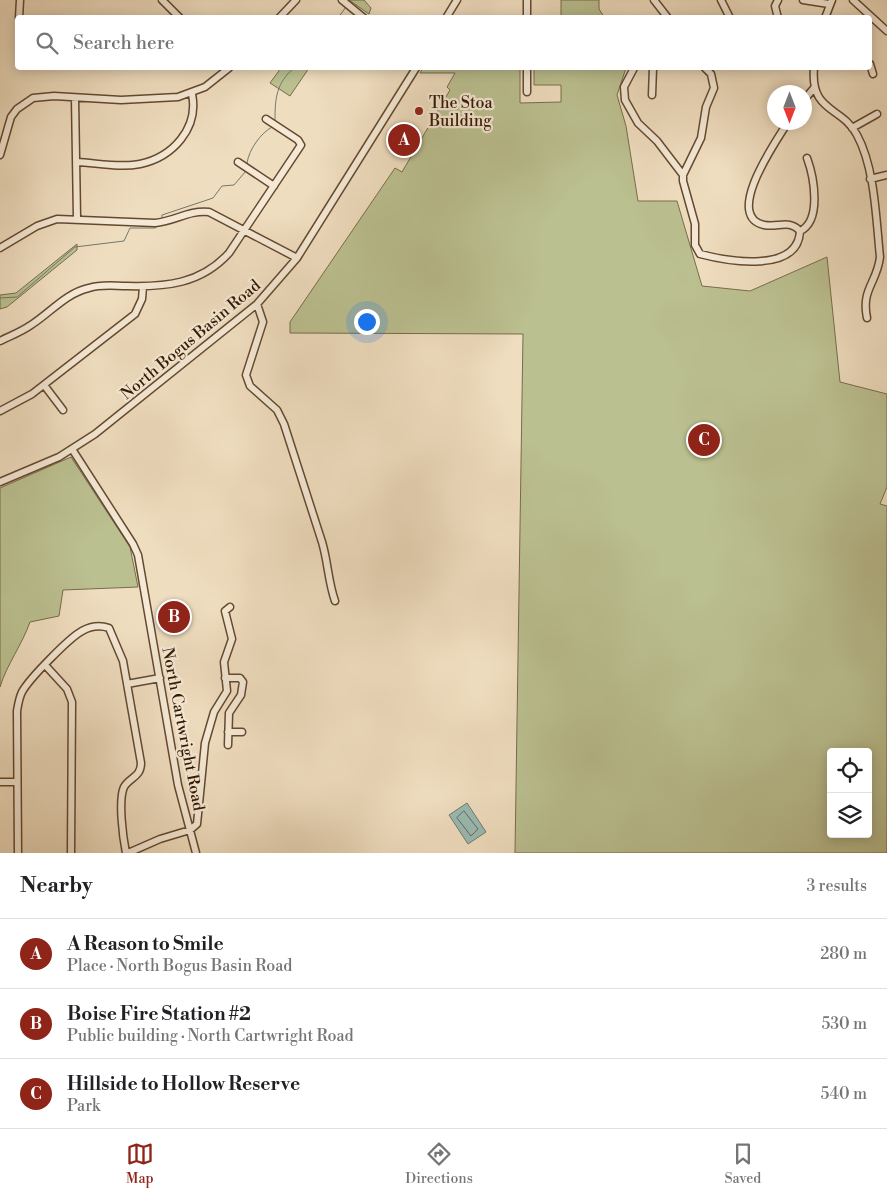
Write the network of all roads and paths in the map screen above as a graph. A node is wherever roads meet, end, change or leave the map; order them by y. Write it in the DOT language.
graph roads {
  1 [pos="20,0"];
  2 [pos="162,0"];
  3 [pos="296,0"];
  4 [pos="342,0"];
  5 [pos="457,0"];
  6 [pos="527,0"];
  7 [pos="654,0"];
  8 [pos="721,0"];
  9 [pos="778,0"];
  10 [pos="803,0"];
  11 [pos="853,0"];
  12 [pos="831,2"];
  13 [pos="19,15"];
  14 [pos="177,15"];
  15 [pos="282,15"];
  16 [pos="360,15"];
  17 [pos="448,15"];
  18 [pos="527,15"];
  19 [pos="666,15"];
  20 [pos="728,15"];
  21 [pos="777,15"];
  22 [pos="827,15"];
  23 [pos="869,15"];
  24 [pos="872,17"];
  25 [pos="887,31"];
  26 [pos="227,70"];
  27 [pos="415,70"];
  28 [pos="527,70"];
  29 [pos="633,70"];
  30 [pos="653,70"];
  31 [pos="707,70"];
  32 [pos="814,70"];
  33 [pos="872,70"];
  34 [pos="873,74"];
  35 [pos="814,88"];
  36 [pos="812,90"];
  37 [pos="527,92"];
  38 [pos="192,94"];
  39 [pos="652,95"];
  40 [pos="75,98"];
  41 [pos="877,114"];
  42 [pos="266,119"];
  43 [pos="852,128"];
  44 [pos="783,130"];
  45 [pos="0,155"];
  46 [pos="807,158"];
  47 [pos="77,162"];
  48 [pos="238,162"];
  49 [pos="683,175"];
  50 [pos="887,175"];
  51 [pos="870,179"];
  52 [pos="274,186"];
  53 [pos="77,218"];
  54 [pos="244,230"];
  55 [pos="800,231"];
  56 [pos="0,248"];
  57 [pos="297,258"];
  58 [pos="143,287"];
  59 [pos="257,304"];
  60 [pos="868,318"];
  61 [pos="0,341"];
  62 [pos="44,385"];
  63 [pos="63,410"];
  64 [pos="0,411"];
  65 [pos="72,449"];
  66 [pos="0,482"];
  67 [pos="334,601"];
  68 [pos="230,607"];
  69 [pos="45,665"];
  70 [pos="160,678"];
  71 [pos="225,678"];
  72 [pos="127,684"];
  73 [pos="228,732"];
  74 [pos="242,732"];
  75 [pos="228,746"];
  76 [pos="0,782"];
  77 [pos="17,782"];
  78 [pos="190,830"];
  79 [pos="18,853"];
  80 [pos="72,853"];
  81 [pos="127,853"];
  82 [pos="196,853"];
  1 -- 13 [label="street"];
  2 -- 14 [label="street"];
  3 -- 15 [label="street"];
  4 -- 16 [label="street"];
  5 -- 17 [label="street"];
  6 -- 18 [label="street"];
  7 -- 19 [label="street"];
  8 -- 20 [label="street"];
  9 -- 21 [label="street"];
  10 -- 12 [label="street"];
  11 -- 23 [label="street"];
  12 -- 22 [label="street"];
  24 -- 25 [label="street"];
  26 -- 38 [label="street"];
  27 -- 57 [label="street, North Bogus Basin Road"];
  28 -- 37 [label="street"];
  29 -- 49 [label="street"];
  30 -- 39 [label="street"];
  31 -- 49 [label="street"];
  32 -- 35 [label="street"];
  33 -- 34 [label="street"];
  35 -- 36 [label="street"];
  35 -- 43 [label="street"];
  38 -- 40 [label="street"];
  38 -- 47 [label="street"];
  40 -- 45 [label="street"];
  40 -- 47 [label="street"];
  41 -- 43 [label="street"];
  42 -- 52 [label="street"];
  43 -- 51 [label="street"];
  44 -- 55 [label="street"];
  46 -- 55 [label="street"];
  47 -- 53 [label="street"];
  48 -- 52 [label="street"];
  49 -- 55 [label="street"];
  50 -- 51 [label="street"];
  51 -- 60 [label="street"];
  52 -- 54 [label="street"];
  53 -- 54 [label="street"];
  53 -- 56 [label="street"];
  54 -- 57 [label="street"];
  54 -- 58 [label="street"];
  57 -- 59 [label="street, North Bogus Basin Road"];
  58 -- 61 [label="street"];
  58 -- 62 [label="street"];
  59 -- 65 [label="street, North Bogus Basin Road"];
  59 -- 67 [label="street"];
  62 -- 63 [label="street"];
  62 -- 64 [label="street"];
  65 -- 66 [label="street, North Bogus Basin Road"];
  65 -- 70 [label="street, North Cartwright Road"];
  68 -- 71 [label="street"];
  69 -- 72 [label="street"];
  69 -- 77 [label="street"];
  69 -- 80 [label="street"];
  70 -- 72 [label="street"];
  70 -- 78 [label="street, North Cartwright Road"];
  71 -- 73 [label="street"];
  71 -- 78 [label="street"];
  72 -- 81 [label="street"];
  73 -- 74 [label="street"];
  73 -- 75 [label="street"];
  76 -- 77 [label="street"];
  77 -- 79 [label="street"];
  78 -- 81 [label="street"];
  78 -- 82 [label="street, North Cartwright Road"];
}
